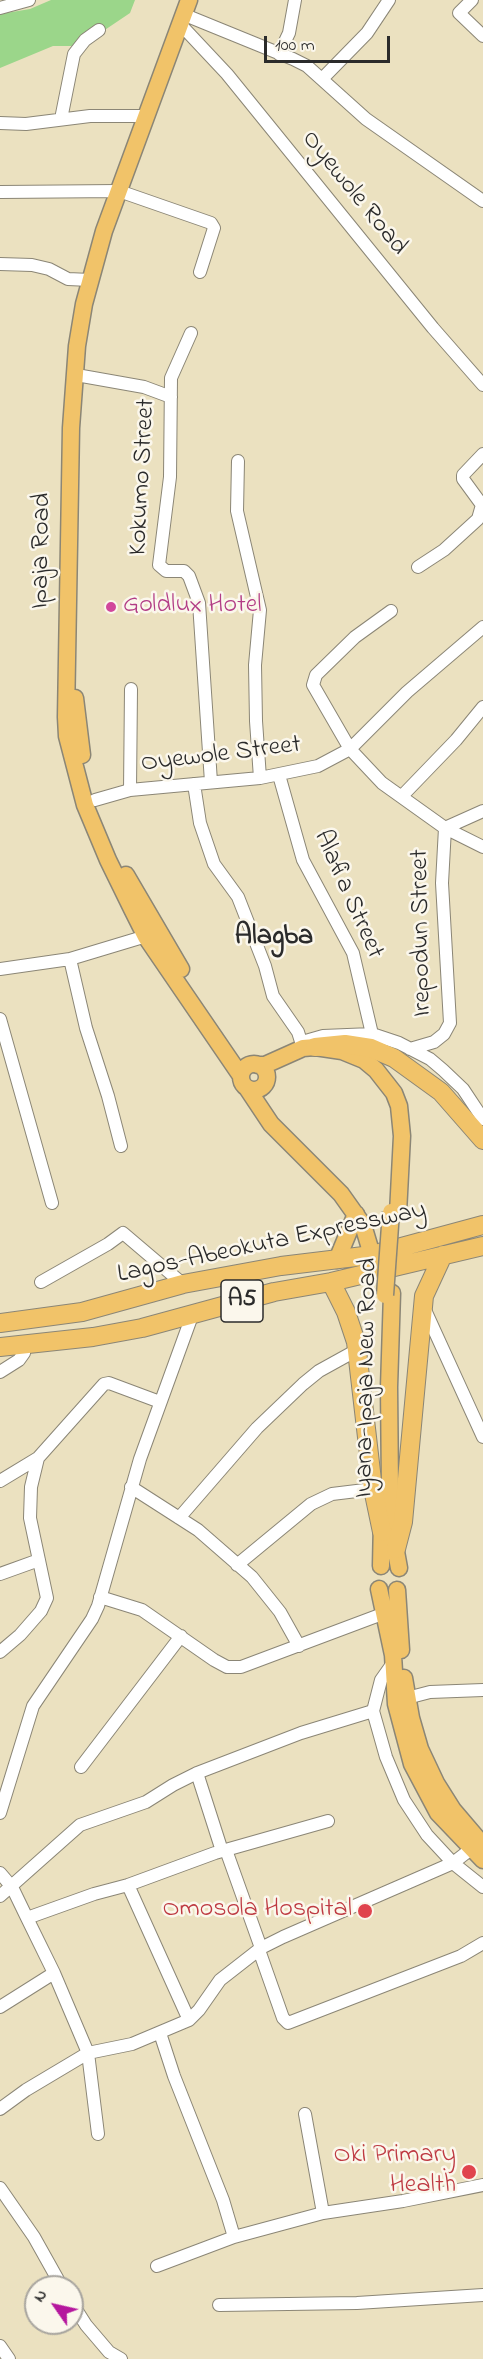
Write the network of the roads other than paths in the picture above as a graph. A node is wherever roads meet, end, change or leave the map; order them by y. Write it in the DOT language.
graph roads {
  1 [pos="29,0"];
  2 [pos="198,0"];
  3 [pos="295,0"];
  4 [pos="389,0"];
  5 [pos="472,0"];
  6 [pos="0,8"];
  7 [pos="187,18"];
  8 [pos="99,30"];
  9 [pos="483,36"];
  10 [pos="279,54"];
  11 [pos="322,79"];
  12 [pos="145,116"];
  13 [pos="61,119"];
  14 [pos="0,123"];
  15 [pos="0,192"];
  16 [pos="122,192"];
  17 [pos="483,201"];
  18 [pos="0,264"];
  19 [pos="200,272"];
  20 [pos="90,280"];
  21 [pos="84,327"];
  22 [pos="191,333"];
  23 [pos="82,376"];
  24 [pos="483,385"];
  25 [pos="171,397"];
  26 [pos="483,454"];
  27 [pos="238,461"];
  28 [pos="418,567"];
  29 [pos="391,611"];
  30 [pos="483,627"];
  31 [pos="131,689"];
  32 [pos="483,707"];
  33 [pos="350,749"];
  34 [pos="279,776"];
  35 [pos="260,778"];
  36 [pos="211,782"];
  37 [pos="194,784"];
  38 [pos="130,790"];
  39 [pos="402,796"];
  40 [pos="94,800"];
  41 [pos="483,811"];
  42 [pos="445,828"];
  43 [pos="483,847"];
  44 [pos="153,934"];
  45 [pos="70,958"];
  46 [pos="0,969"];
  47 [pos="0,1019"];
  48 [pos="372,1034"];
  49 [pos="306,1046"];
  50 [pos="410,1049"];
  51 [pos="254,1077"];
  52 [pos="483,1119"];
  53 [pos="483,1140"];
  54 [pos="121,1146"];
  55 [pos="52,1203"];
  56 [pos="394,1213"];
  57 [pos="356,1214"];
  58 [pos="483,1225"];
  59 [pos="483,1246"];
  60 [pos="372,1255"];
  61 [pos="443,1255"];
  62 [pos="337,1260"];
  63 [pos="41,1282"];
  64 [pos="331,1282"];
  65 [pos="183,1284"];
  66 [pos="389,1294"];
  67 [pos="423,1306"];
  68 [pos="193,1313"];
  69 [pos="0,1323"];
  70 [pos="25,1345"];
  71 [pos="0,1347"];
  72 [pos="357,1350"];
  73 [pos="0,1372"];
  74 [pos="160,1402"];
  75 [pos="482,1433"];
  76 [pos="38,1458"];
  77 [pos="0,1481"];
  78 [pos="132,1487"];
  79 [pos="373,1489"];
  80 [pos="179,1518"];
  81 [pos="382,1532"];
  82 [pos="396,1549"];
  83 [pos="39,1560"];
  84 [pos="237,1564"];
  85 [pos="381,1566"];
  86 [pos="399,1568"];
  87 [pos="0,1574"];
  88 [pos="380,1589"];
  89 [pos="397,1590"];
  90 [pos="100,1597"];
  91 [pos="385,1613"];
  92 [pos="180,1636"];
  93 [pos="299,1646"];
  94 [pos="0,1652"];
  95 [pos="393,1664"];
  96 [pos="483,1690"];
  97 [pos="407,1698"];
  98 [pos="373,1712"];
  99 [pos="81,1767"];
  100 [pos="196,1773"];
  101 [pos="0,1813"];
  102 [pos="328,1821"];
  103 [pos="224,1851"];
  104 [pos="479,1851"];
  105 [pos="453,1863"];
  106 [pos="0,1873"];
  107 [pos="128,1885"];
  108 [pos="12,1887"];
  109 [pos="483,1887"];
  110 [pos="0,1896"];
  111 [pos="27,1918"];
  112 [pos="483,1943"];
  113 [pos="260,1949"];
  114 [pos="54,1972"];
  115 [pos="0,2007"];
  116 [pos="189,2020"];
  117 [pos="160,2034"];
  118 [pos="88,2053"];
  119 [pos="0,2109"];
  120 [pos="305,2114"];
  121 [pos="98,2134"];
  122 [pos="483,2185"];
  123 [pos="0,2188"];
  124 [pos="323,2212"];
  125 [pos="234,2237"];
  126 [pos="157,2266"];
  127 [pos="55,2275"];
  128 [pos="483,2295"];
  129 [pos="219,2305"];
  130 [pos="84,2322"];
  131 [pos="0,2346"];
  132 [pos="9,2359"];
  133 [pos="121,2359"];
  1 -- 6 [label="street"];
  2 -- 7 [label="main road, Ipaja Road"];
  3 -- 10 [label="street"];
  4 -- 11 [label="street"];
  5 -- 9 [label="street"];
  7 -- 10 [label="street"];
  7 -- 12 [label="main road, Ipaja Road"];
  7 -- 16 [label="main road, Ipaja Road"];
  7 -- 24 [label="street, Oyewole Road"];
  8 -- 13 [label="street"];
  10 -- 11 [label="street"];
  11 -- 17 [label="street"];
  12 -- 13 [label="street"];
  12 -- 16 [label="main road, Ipaja Road"];
  13 -- 14 [label="street"];
  15 -- 16 [label="street"];
  16 -- 19 [label="street"];
  16 -- 20 [label="main road, Ipaja Road"];
  16 -- 21 [label="main road, Ipaja Road"];
  18 -- 20 [label="street"];
  20 -- 21 [label="main road, Ipaja Road"];
  21 -- 23 [label="main road, Ipaja Road"];
  21 -- 44 [label="main road, Ipaja Road"];
  22 -- 25 [label="street, Kokumo Street"];
  23 -- 25 [label="street"];
  23 -- 40 [label="main road, Ipaja Road"];
  25 -- 36 [label="street, Kokumo Street"];
  26 -- 28 [label="street"];
  27 -- 35 [label="street"];
  29 -- 33 [label="street"];
  30 -- 33 [label="street, Oyewole Street"];
  31 -- 38 [label="street"];
  32 -- 39 [label="street"];
  33 -- 34 [label="street, Oyewole Street"];
  33 -- 39 [label="street"];
  34 -- 35 [label="street, Oyewole Street"];
  34 -- 48 [label="street, Alafia Street"];
  35 -- 36 [label="street, Oyewole Street"];
  36 -- 37 [label="street, Oyewole Street"];
  37 -- 38 [label="street, Oyewole Street"];
  37 -- 49 [label="street"];
  38 -- 40 [label="street, Oyewole Street"];
  39 -- 42 [label="street"];
  40 -- 44 [label="main road, Ipaja Road"];
  41 -- 42 [label="street"];
  42 -- 43 [label="street"];
  42 -- 50 [label="street, Irepodun Street"];
  44 -- 45 [label="street"];
  44 -- 51 [label="main road, Ipaja Road"];
  45 -- 46 [label="street"];
  45 -- 54 [label="street"];
  47 -- 55 [label="street"];
  48 -- 49 [label="street"];
  48 -- 50 [label="street"];
  49 -- 51 [label="main road"];
  49 -- 53 [label="highway"];
  49 -- 56 [label="main road, Iyana-Ipaja New Road"];
  50 -- 52 [label="street"];
  51 -- 56 [label="main road, Iyana-Ipaja New Road"];
  51 -- 57 [label="main road, Ipaja Road"];
  56 -- 66 [label="main road, Iyana-Ipaja New Road, bridge"];
  57 -- 60 [label="main road, Ipaja Road"];
  57 -- 62 [label="main road"];
  58 -- 60 [label="highway, Lagos-Abeokuta Expressway / A5"];
  59 -- 61 [label="highway, Lagos-Abeokuta Expressway / A5"];
  60 -- 62 [label="highway, Lagos-Abeokuta Expressway / A5"];
  61 -- 64 [label="highway, Lagos-Abeokuta Expressway / A5"];
  61 -- 67 [label="highway"];
  62 -- 65 [label="highway, Lagos-Abeokuta Expressway / A5"];
  63 -- 65 [label="street"];
  64 -- 68 [label="highway, Lagos-Abeokuta Expressway / A5"];
  64 -- 72 [label="highway"];
  65 -- 69 [label="highway, Lagos-Abeokuta Expressway / A5"];
  66 -- 81 [label="main road, Iyana-Ipaja New Road"];
  66 -- 82 [label="main road, Iyana-Ipaja New Road"];
  67 -- 75 [label="street"];
  67 -- 82 [label="highway"];
  68 -- 70 [label="highway, Lagos-Abeokuta Expressway / A5"];
  68 -- 74 [label="street"];
  70 -- 71 [label="highway, Lagos-Abeokuta Expressway / A5"];
  70 -- 73 [label="street"];
  72 -- 79 [label="highway"];
  72 -- 80 [label="street"];
  74 -- 76 [label="street"];
  74 -- 78 [label="street"];
  76 -- 77 [label="street"];
  76 -- 83 [label="street"];
  78 -- 80 [label="street"];
  78 -- 90 [label="street"];
  79 -- 81 [label="highway"];
  79 -- 84 [label="street"];
  80 -- 84 [label="street"];
  81 -- 85 [label="main road, Iyana-Ipaja New Road"];
  82 -- 86 [label="main road, Iyana-Ipaja New Road"];
  83 -- 87 [label="street"];
  83 -- 94 [label="street"];
  84 -- 93 [label="street"];
  85 -- 86 [label="main road"];
  85 -- 88 [label="main road"];
  86 -- 89 [label="main road"];
  88 -- 89 [label="main road"];
  88 -- 91 [label="main road"];
  89 -- 97 [label="main road"];
  90 -- 92 [label="street"];
  90 -- 101 [label="street"];
  91 -- 93 [label="street"];
  91 -- 95 [label="main road"];
  92 -- 93 [label="street"];
  92 -- 99 [label="street"];
  95 -- 98 [label="street"];
  95 -- 104 [label="main road"];
  96 -- 97 [label="street"];
  97 -- 104 [label="main road"];
  98 -- 100 [label="street"];
  98 -- 105 [label="street"];
  100 -- 103 [label="street"];
  100 -- 108 [label="street"];
  102 -- 103 [label="street"];
  103 -- 107 [label="street"];
  103 -- 113 [label="street"];
  104 -- 105 [label="street"];
  105 -- 109 [label="street"];
  105 -- 113 [label="street"];
  106 -- 108 [label="street"];
  107 -- 111 [label="street"];
  107 -- 116 [label="street"];
  108 -- 110 [label="street"];
  108 -- 111 [label="street"];
  111 -- 114 [label="street"];
  112 -- 113 [label="street"];
  113 -- 116 [label="street"];
  114 -- 115 [label="street"];
  114 -- 118 [label="street"];
  116 -- 117 [label="street"];
  117 -- 118 [label="street"];
  117 -- 125 [label="street"];
  118 -- 119 [label="street"];
  118 -- 121 [label="street"];
  120 -- 124 [label="street"];
  122 -- 124 [label="street"];
  123 -- 127 [label="street"];
  124 -- 125 [label="street"];
  125 -- 126 [label="street"];
  128 -- 129 [label="street"];
  130 -- 133 [label="street"];
  131 -- 132 [label="street"];
}
